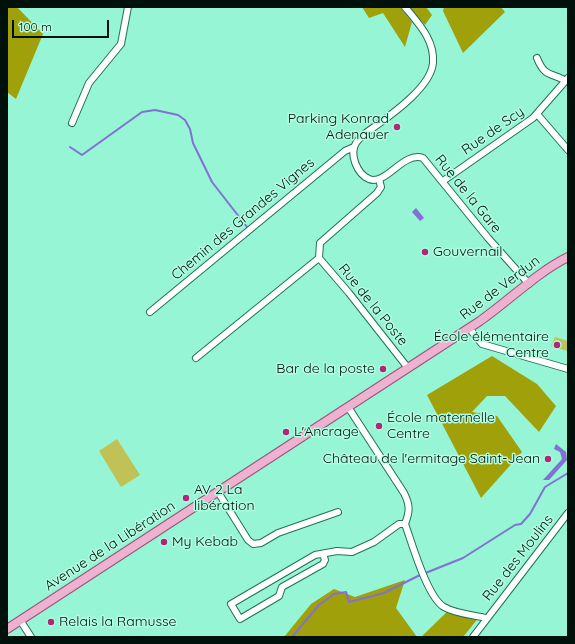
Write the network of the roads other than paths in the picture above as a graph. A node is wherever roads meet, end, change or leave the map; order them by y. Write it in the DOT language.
graph roads {
  1 [pos="127,7"];
  2 [pos="405,7"];
  3 [pos="537,58"];
  4 [pos="567,79"];
  5 [pos="537,114"];
  6 [pos="72,123"];
  7 [pos="354,147"];
  8 [pos="568,150"];
  9 [pos="379,179"];
  10 [pos="443,181"];
  11 [pos="568,257"];
  12 [pos="319,258"];
  13 [pos="529,284"];
  14 [pos="150,312"];
  15 [pos="469,328"];
  16 [pos="196,358"];
  17 [pos="408,368"];
  18 [pos="568,369"];
  19 [pos="348,407"];
  20 [pos="218,492"];
  21 [pos="338,512"];
  22 [pos="568,513"];
  23 [pos="405,524"];
  24 [pos="323,554"];
  25 [pos="486,618"];
  26 [pos="20,620"];
  27 [pos="7,629"];
  28 [pos="31,637"];
  29 [pos="473,637"];
  1 -- 6 [label="street"];
  2 -- 7 [label="street, Chemin des Grandes Vignes"];
  3 -- 4 [label="street"];
  4 -- 5 [label="street"];
  5 -- 8 [label="street, Rue de Scy"];
  5 -- 10 [label="street, Rue de Scy"];
  7 -- 9 [label="street"];
  7 -- 14 [label="street, Chemin des Grandes Vignes"];
  9 -- 10 [label="street, Rue de la Gare"];
  9 -- 12 [label="street"];
  10 -- 13 [label="street, Rue de la Gare"];
  11 -- 13 [label="main road, Rue de Verdun"];
  12 -- 16 [label="street"];
  12 -- 17 [label="street, Rue de la Poste"];
  13 -- 15 [label="main road, Rue de Verdun"];
  15 -- 17 [label="main road, Rue de Verdun"];
  15 -- 18 [label="street"];
  17 -- 19 [label="main road, Avenue de la Libération"];
  19 -- 20 [label="main road, Avenue de la Libération"];
  19 -- 23 [label="street"];
  20 -- 21 [label="street"];
  20 -- 26 [label="main road, Avenue de la Libération"];
  22 -- 25 [label="street, Rue des Moulins"];
  23 -- 24 [label="street"];
  23 -- 25 [label="street"];
  24 -- 24 [label="street"];
  25 -- 29 [label="street, Rue des Moulins"];
  26 -- 27 [label="main road, Avenue de la Libération"];
  26 -- 28 [label="street"];
}
